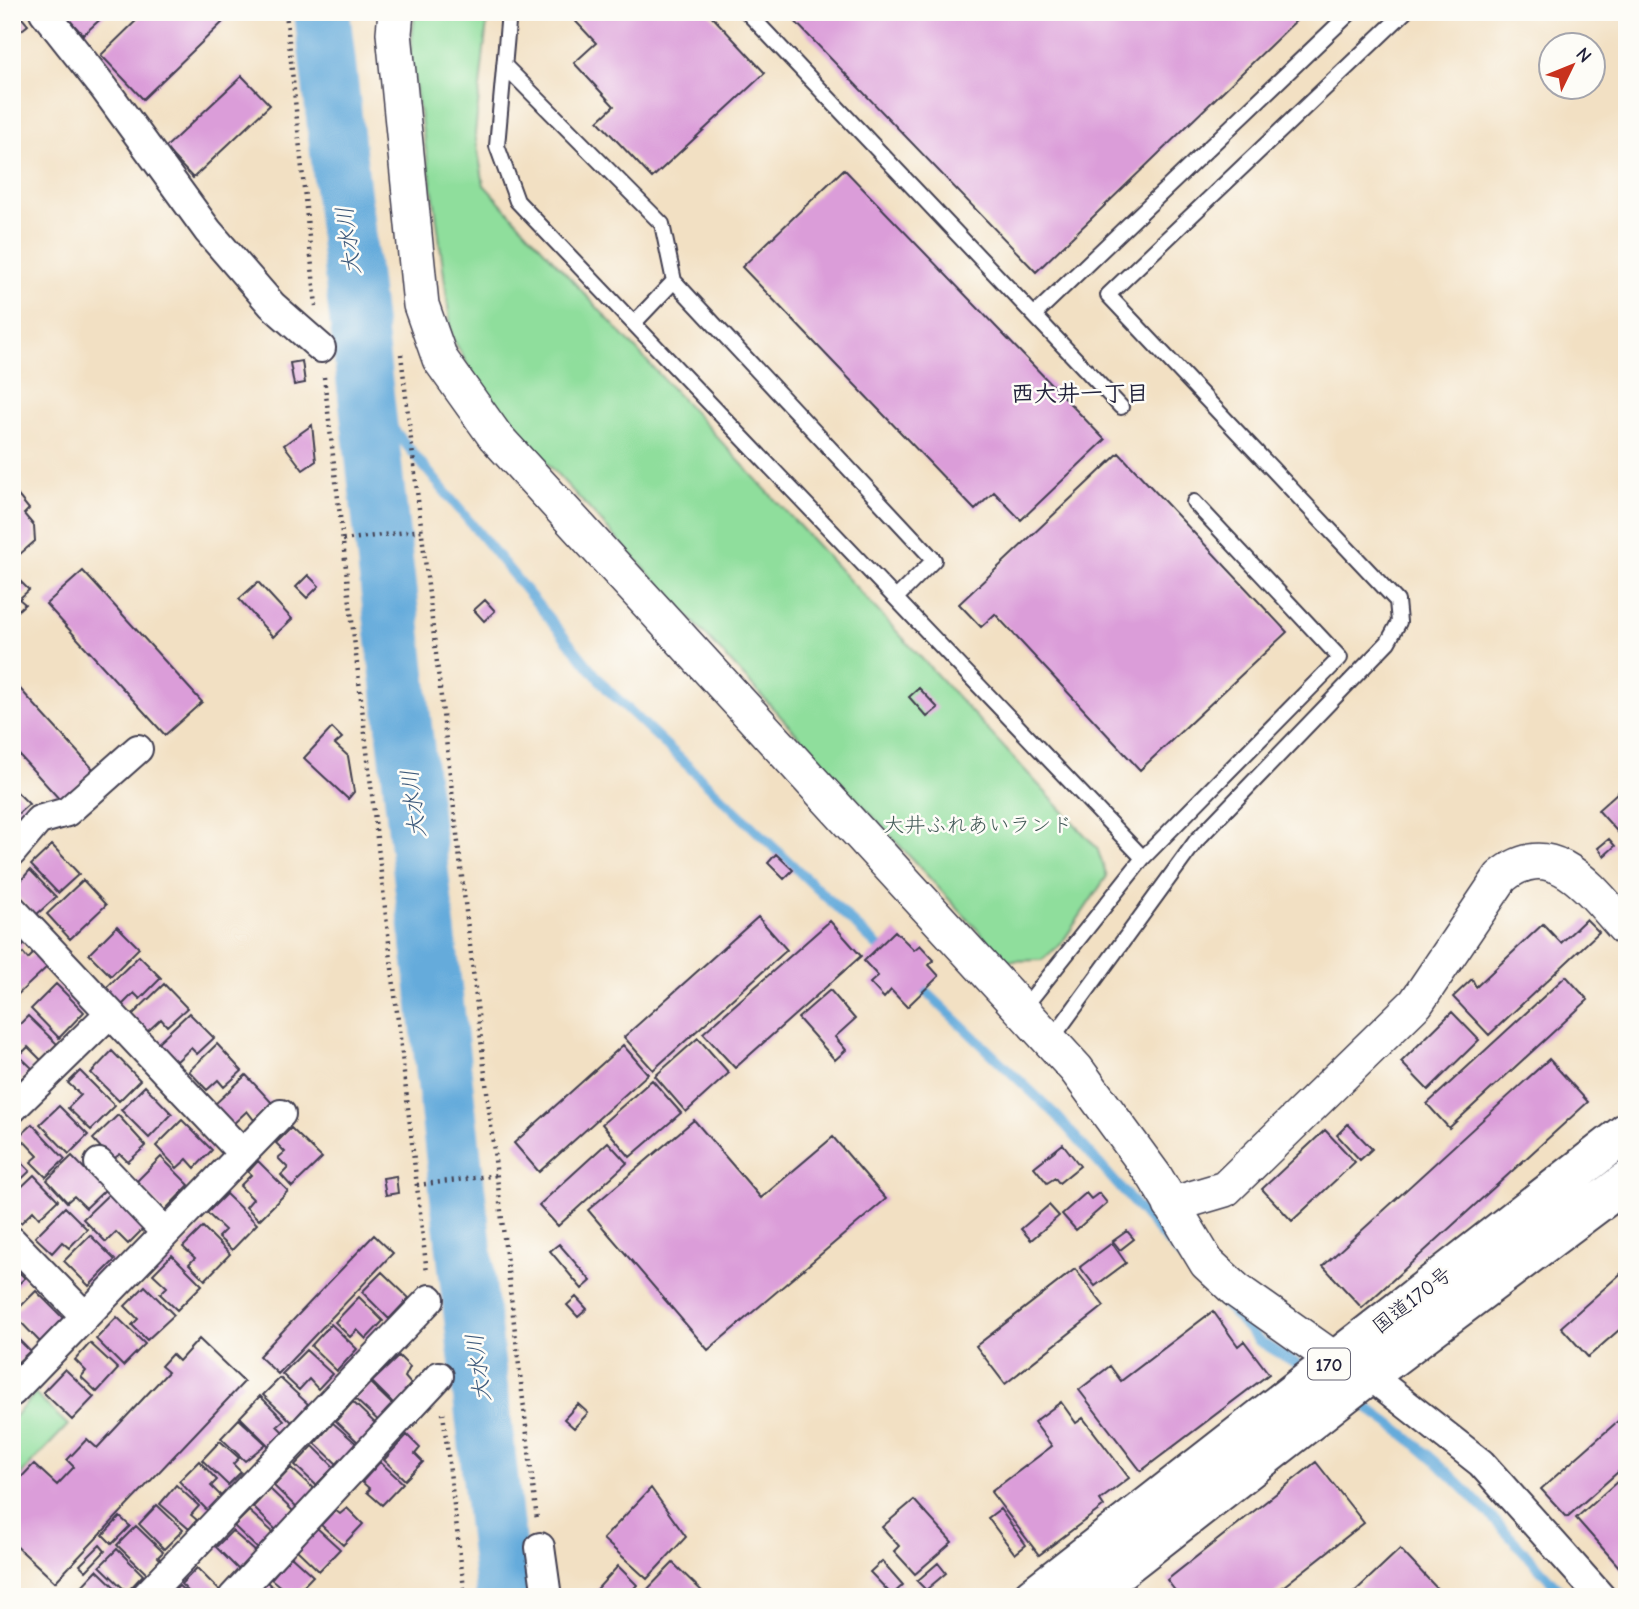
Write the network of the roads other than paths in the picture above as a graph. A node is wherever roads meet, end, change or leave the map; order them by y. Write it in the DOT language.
graph roads {
  1 [pos="44,12"];
  2 [pos="396,12"];
  3 [pos="509,12"];
  4 [pos="747,12"];
  5 [pos="1351,12"];
  6 [pos="1405,12"];
  7 [pos="504,65"];
  8 [pos="674,281"];
  9 [pos="1034,314"];
  10 [pos="634,323"];
  11 [pos="321,348"];
  12 [pos="1121,407"];
  13 [pos="1194,502"];
  14 [pos="895,598"];
  15 [pos="138,748"];
  16 [pos="12,852"];
  17 [pos="1143,858"];
  18 [pos="12,909"];
  19 [pos="1627,930"];
  20 [pos="1022,1010"];
  21 [pos="110,1013"];
  22 [pos="1050,1041"];
  23 [pos="12,1109"];
  24 [pos="281,1114"];
  25 [pos="1627,1132"];
  26 [pos="242,1153"];
  27 [pos="99,1163"];
  28 [pos="1627,1181"];
  29 [pos="1171,1205"];
  30 [pos="166,1233"];
  31 [pos="12,1241"];
  32 [pos="430,1299"];
  33 [pos="85,1316"];
  34 [pos="1335,1360"];
  35 [pos="1369,1375"];
  36 [pos="439,1376"];
  37 [pos="12,1392"];
  38 [pos="540,1546"];
  39 [pos="145,1597"];
  40 [pos="233,1597"];
  41 [pos="547,1597"];
  42 [pos="1032,1597"];
  43 [pos="1085,1597"];
  44 [pos="1601,1597"];
  1 -- 11 [label="street"];
  2 -- 20 [label="street"];
  3 -- 7 [label="lane"];
  4 -- 9 [label="lane"];
  5 -- 9 [label="lane"];
  6 -- 22 [label="lane"];
  7 -- 8 [label="lane"];
  7 -- 10 [label="lane"];
  8 -- 10 [label="lane"];
  8 -- 14 [label="lane"];
  9 -- 12 [label="lane"];
  10 -- 14 [label="lane"];
  13 -- 17 [label="lane"];
  14 -- 17 [label="lane"];
  15 -- 16 [label="street"];
  17 -- 20 [label="lane"];
  18 -- 21 [label="street"];
  19 -- 29 [label="street"];
  20 -- 22 [label="street"];
  21 -- 23 [label="street"];
  21 -- 26 [label="street"];
  22 -- 29 [label="street"];
  24 -- 26 [label="street"];
  25 -- 34 [label="highway, 国道170号 / 170"];
  26 -- 30 [label="street"];
  27 -- 30 [label="street"];
  28 -- 35 [label="highway, 国道170号 / 170"];
  29 -- 34 [label="street"];
  30 -- 33 [label="street"];
  31 -- 33 [label="street"];
  32 -- 39 [label="street"];
  33 -- 37 [label="street"];
  34 -- 35 [label="street"];
  34 -- 42 [label="highway, 国道170号 / 170"];
  35 -- 43 [label="highway, 国道170号 / 170"];
  35 -- 44 [label="street"];
  36 -- 40 [label="street"];
  38 -- 41 [label="street"];
}
